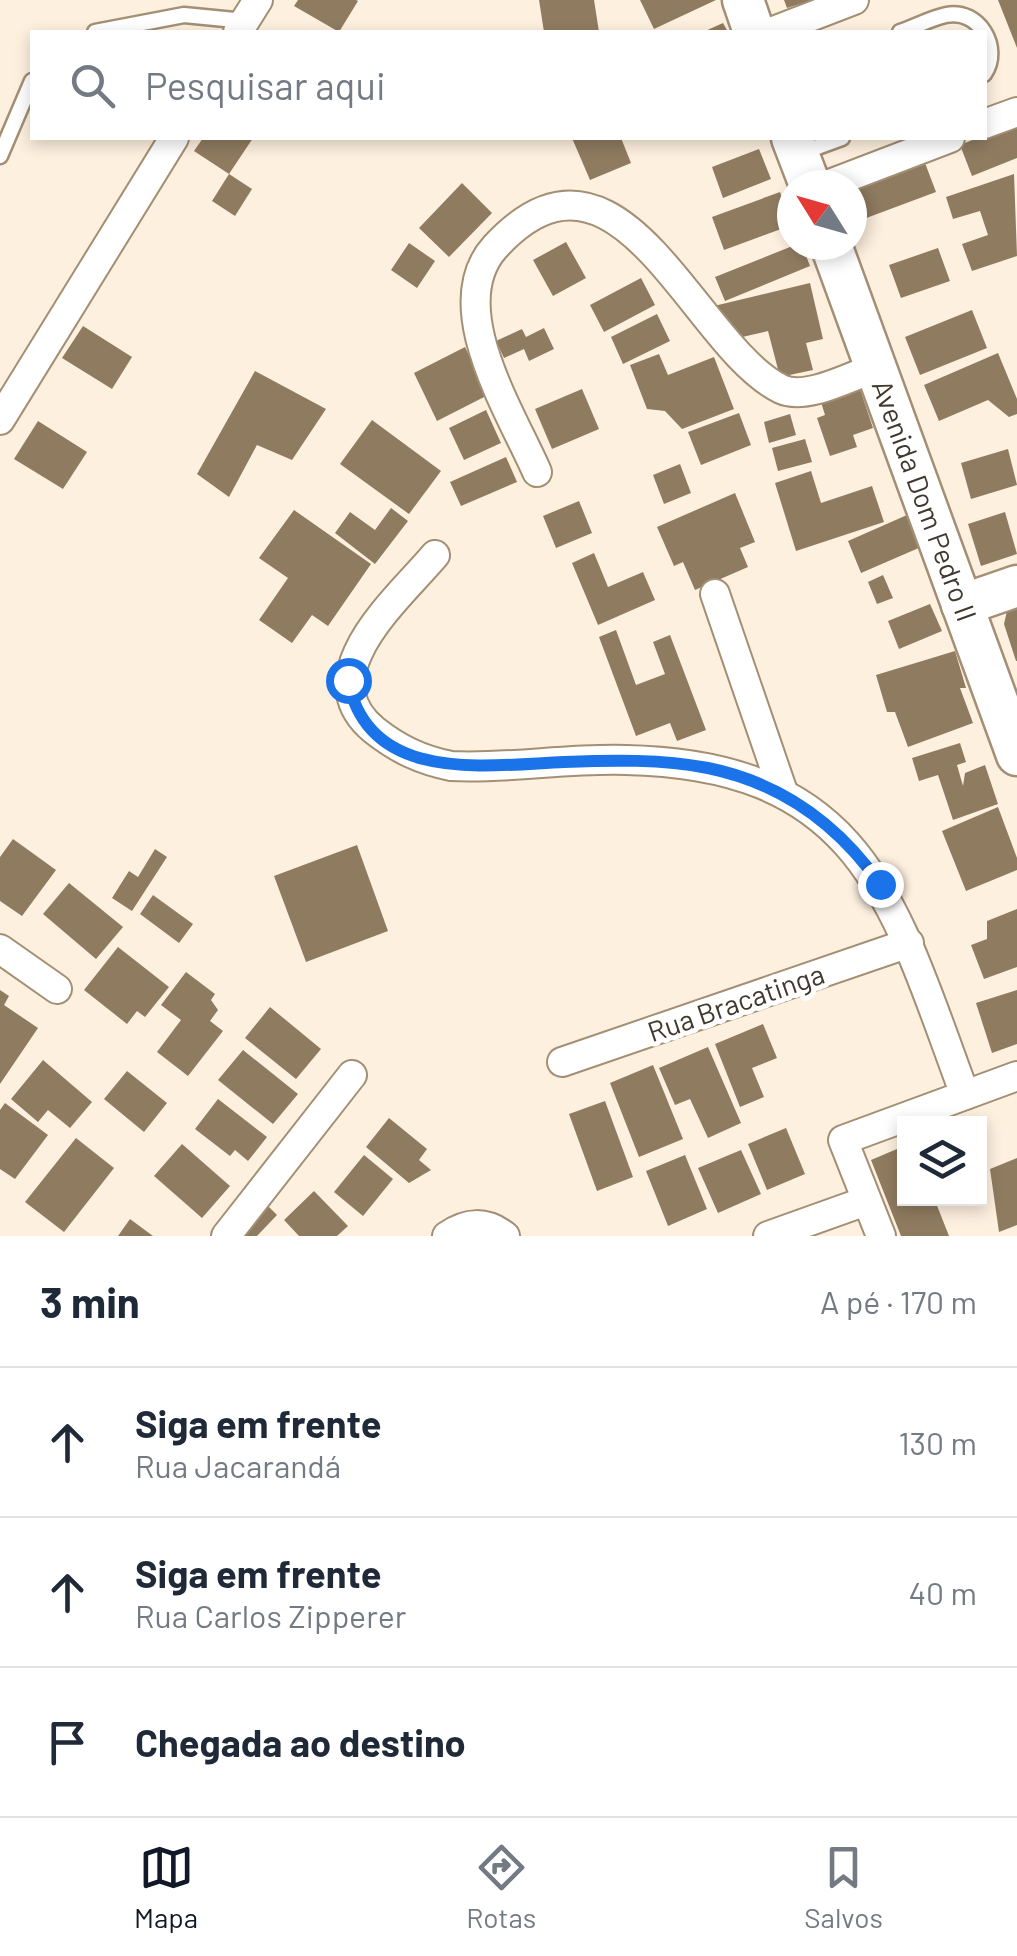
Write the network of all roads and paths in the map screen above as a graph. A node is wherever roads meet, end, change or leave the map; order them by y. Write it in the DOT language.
graph roads {
  1 [pos="742,0"];
  2 [pos="854,0"];
  3 [pos="247,18"];
  4 [pos="106,30"];
  5 [pos="753,30"];
  6 [pos="775,30"];
  7 [pos="906,30"];
  8 [pos="982,30"];
  9 [pos="987,35"];
  10 [pos="987,70"];
  11 [pos="30,86"];
  12 [pos="1017,112"];
  13 [pos="987,123"];
  14 [pos="173,140"];
  15 [pos="838,140"];
  16 [pos="945,140"];
  17 [pos="0,156"];
  18 [pos="800,159"];
  19 [pos="866,170"];
  20 [pos="836,260"];
  21 [pos="876,368"];
  22 [pos="0,420"];
  23 [pos="537,472"];
  24 [pos="436,555"];
  25 [pos="1017,586"];
  26 [pos="715,594"];
  27 [pos="962,605"];
  28 [pos="1017,755"];
  29 [pos="783,792"];
  30 [pos="909,943"];
  31 [pos="0,949"];
  32 [pos="57,989"];
  33 [pos="562,1062"];
  34 [pos="352,1075"];
  35 [pos="1017,1076"];
  36 [pos="965,1095"];
  37 [pos="866,1201"];
  38 [pos="226,1236"];
  39 [pos="447,1236"];
  40 [pos="505,1236"];
  41 [pos="768,1236"];
  42 [pos="881,1236"];
  1 -- 5 [label="main road"];
  2 -- 6 [label="street"];
  3 -- 4 [label="lane"];
  7 -- 8 [label="lane"];
  9 -- 10 [label="lane"];
  11 -- 17 [label="lane"];
  12 -- 13 [label="street"];
  14 -- 22 [label="street"];
  15 -- 18 [label="lane"];
  16 -- 19 [label="street"];
  20 -- 21 [label="main road, Avenida Dom Pedro II"];
  21 -- 23 [label="street"];
  21 -- 27 [label="main road, Avenida Dom Pedro II"];
  24 -- 29 [label="street"];
  25 -- 27 [label="main road"];
  26 -- 29 [label="street"];
  27 -- 28 [label="main road, Avenida Dom Pedro II"];
  29 -- 30 [label="street"];
  30 -- 33 [label="street, Rua Bracatinga"];
  30 -- 36 [label="street"];
  31 -- 32 [label="street"];
  34 -- 38 [label="street"];
  35 -- 36 [label="street"];
  36 -- 37 [label="street"];
  37 -- 41 [label="street"];
  37 -- 42 [label="street"];
  39 -- 40 [label="street"];
}
